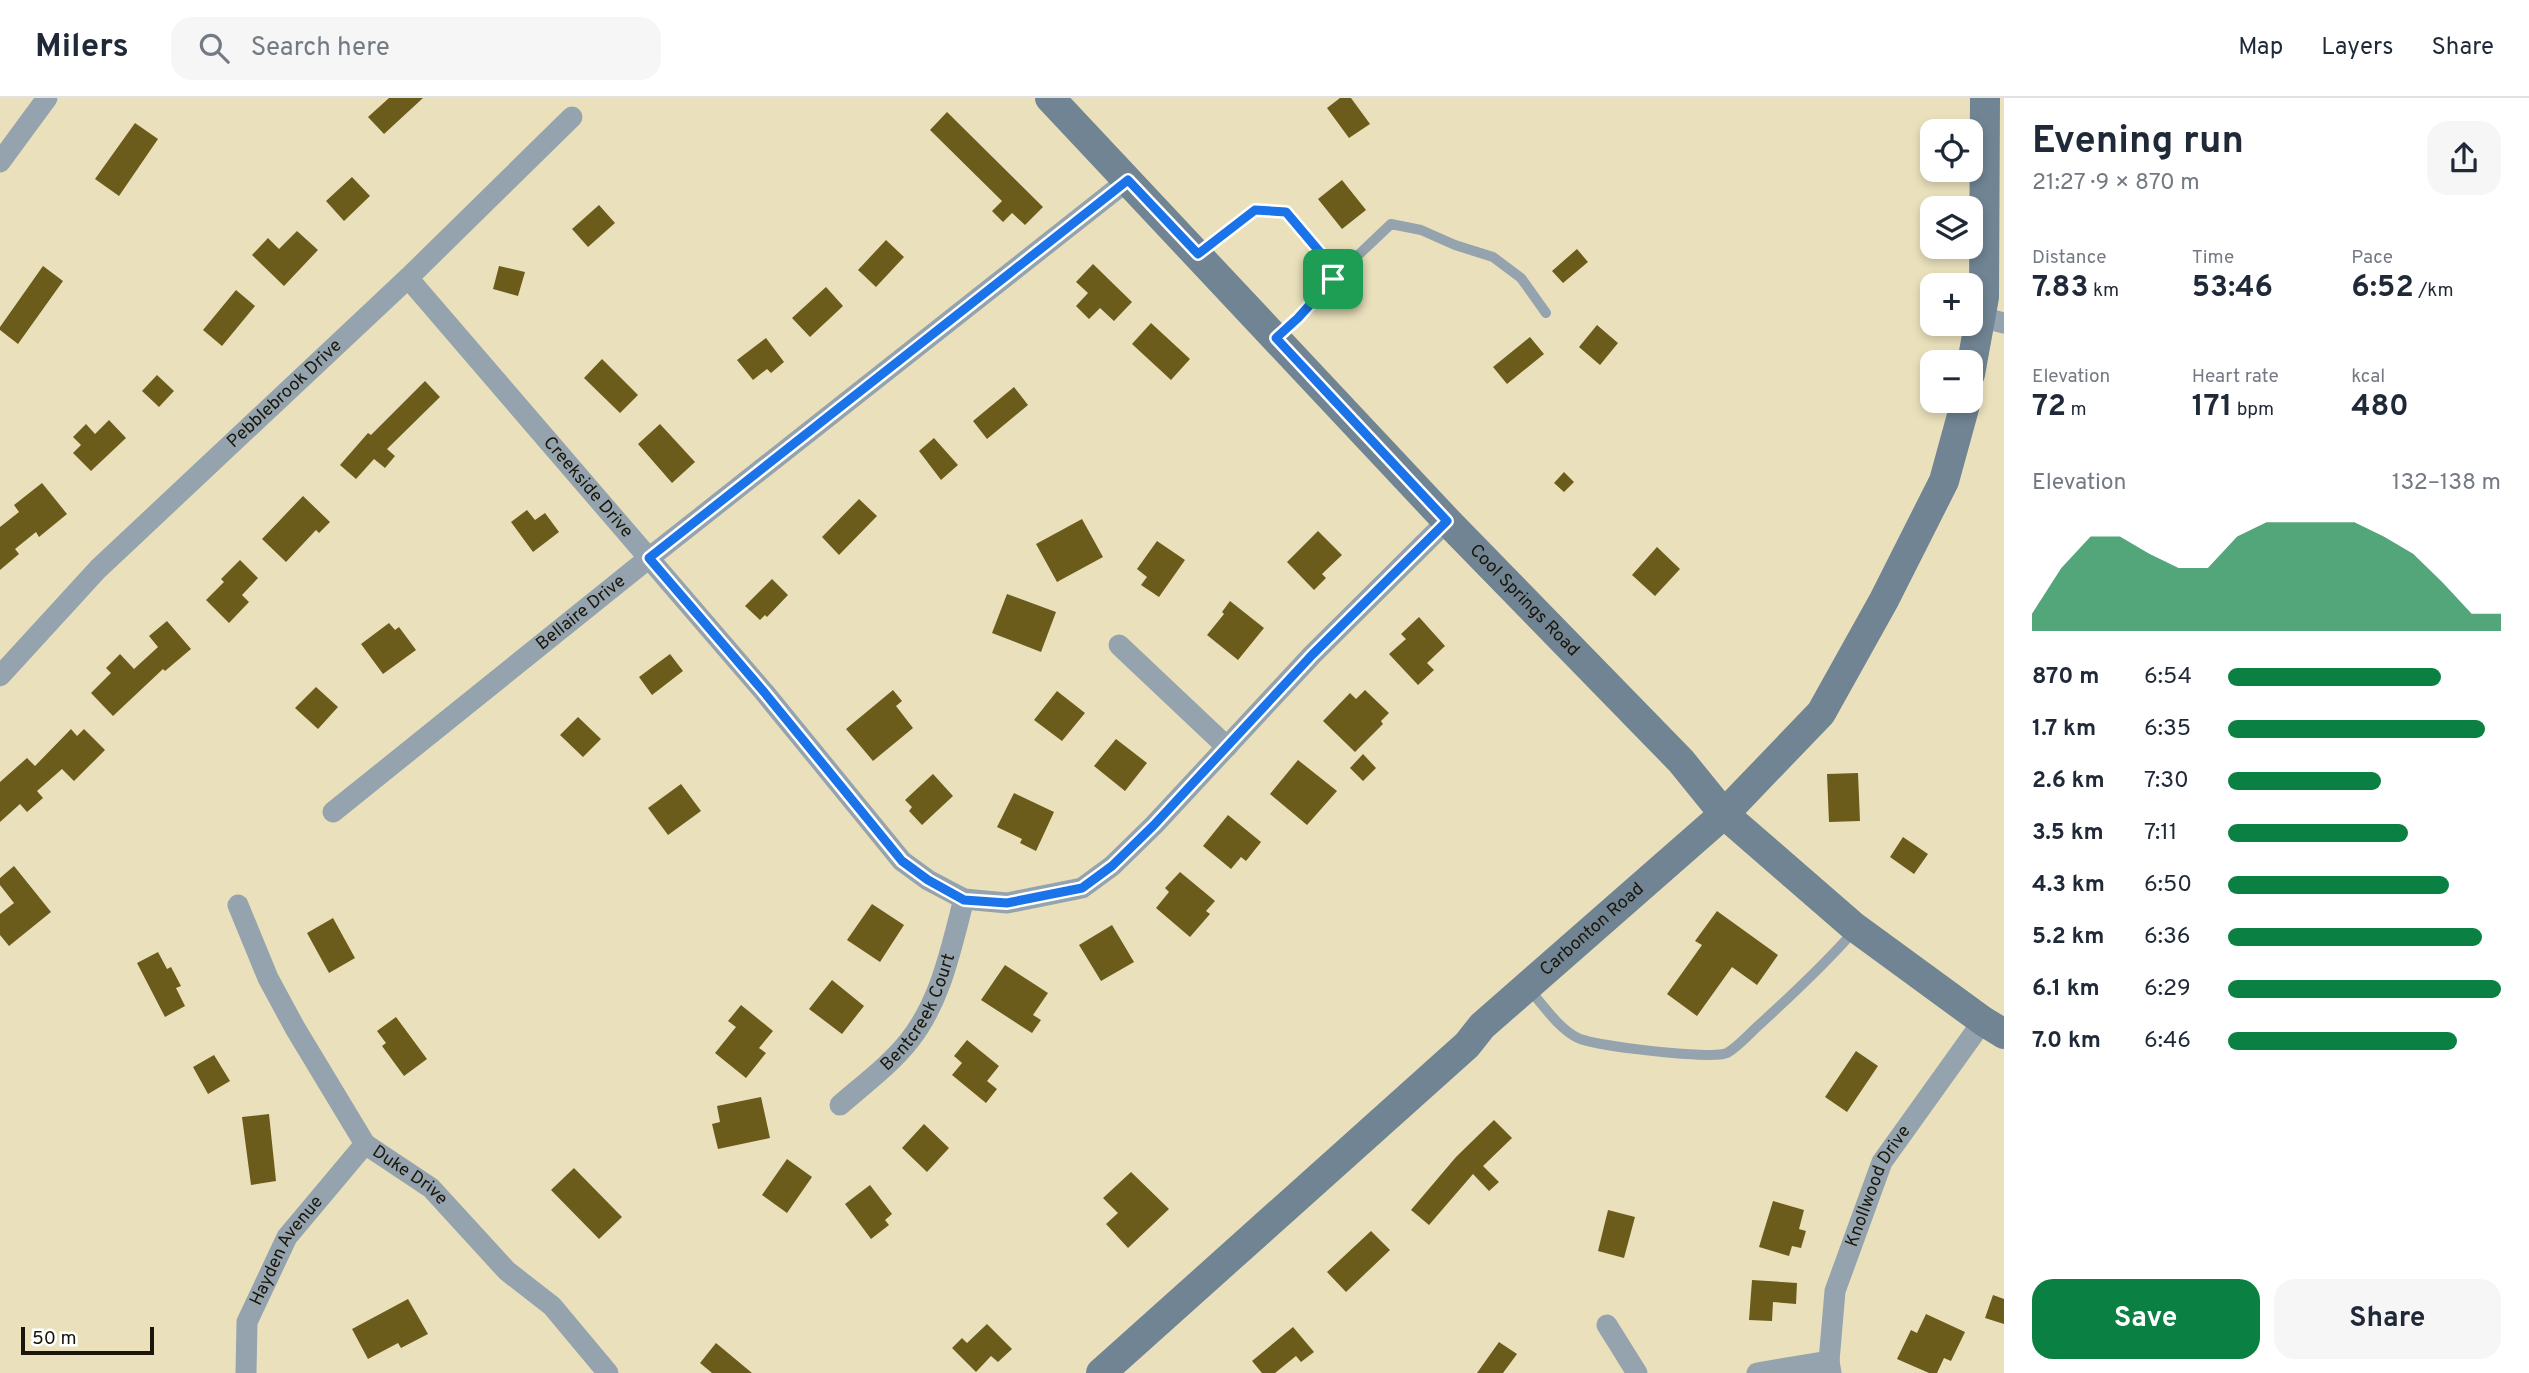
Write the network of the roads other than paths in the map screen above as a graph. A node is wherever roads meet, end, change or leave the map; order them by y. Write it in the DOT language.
graph roads {
  1 [pos="47,98"];
  2 [pos="1050,98"];
  3 [pos="1985,98"];
  4 [pos="572,117"];
  5 [pos="0,162"];
  6 [pos="1128,180"];
  7 [pos="1198,254"];
  8 [pos="408,278"];
  9 [pos="1333,279"];
  10 [pos="1546,313"];
  11 [pos="1992,320"];
  12 [pos="1276,338"];
  13 [pos="1980,350"];
  14 [pos="1963,413"];
  15 [pos="1447,521"];
  16 [pos="649,558"];
  17 [pos="1119,645"];
  18 [pos="0,676"];
  19 [pos="1227,747"];
  20 [pos="333,812"];
  21 [pos="1724,814"];
  22 [pos="964,900"];
  23 [pos="238,905"];
  24 [pos="1856,929"];
  25 [pos="1527,987"];
  26 [pos="1993,1027"];
  27 [pos="840,1105"];
  28 [pos="365,1144"];
  29 [pos="1607,1325"];
  30 [pos="1830,1367"];
  31 [pos="246,1373"];
  32 [pos="608,1373"];
  33 [pos="1101,1373"];
  34 [pos="1637,1373"];
  35 [pos="1756,1373"];
  1 -- 5 [label="street"];
  2 -- 6 [label="street, Cool Springs Road"];
  3 -- 11 [label="street"];
  4 -- 8 [label="street, Pebblebrook Drive"];
  6 -- 7 [label="street, Cool Springs Road"];
  6 -- 16 [label="street, Bellaire Drive"];
  7 -- 9 [label="lane"];
  7 -- 12 [label="street, Cool Springs Road"];
  8 -- 16 [label="street, Creekside Drive"];
  8 -- 18 [label="street, Pebblebrook Drive"];
  9 -- 10 [label="lane"];
  9 -- 12 [label="lane"];
  11 -- 13 [label="street"];
  12 -- 15 [label="street, Cool Springs Road"];
  14 -- 21 [label="street, Carbonton Road"];
  15 -- 19 [label="street, Creekside Drive"];
  15 -- 21 [label="street, Cool Springs Road"];
  16 -- 20 [label="street, Bellaire Drive"];
  16 -- 22 [label="street, Creekside Drive"];
  17 -- 19 [label="street"];
  19 -- 22 [label="street, Creekside Drive"];
  21 -- 24 [label="street, Cool Springs Road"];
  21 -- 25 [label="street, Carbonton Road"];
  22 -- 27 [label="street, Bentcreek Court"];
  23 -- 28 [label="street, Duke Drive"];
  24 -- 25 [label="lane"];
  24 -- 26 [label="street, Cool Springs Road"];
  25 -- 33 [label="street, Carbonton Road"];
  26 -- 30 [label="street, Knollwood Drive"];
  28 -- 31 [label="street, Hayden Avenue"];
  28 -- 32 [label="street, Duke Drive"];
  29 -- 34 [label="street"];
  30 -- 35 [label="street"];
}
